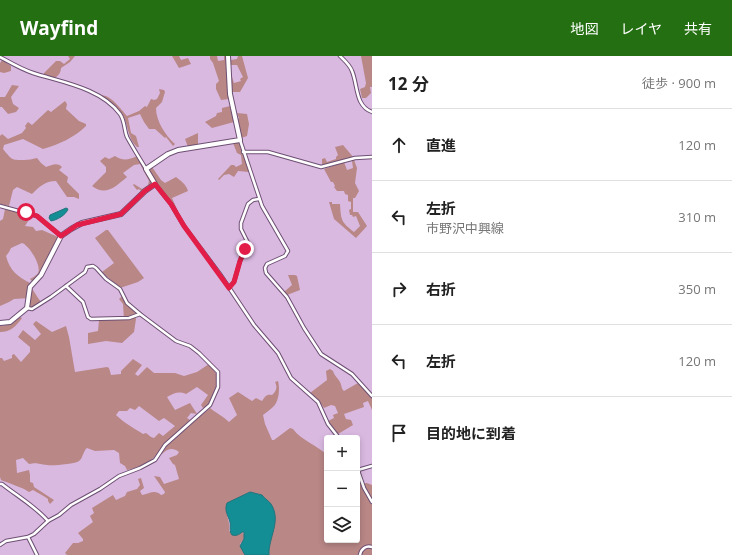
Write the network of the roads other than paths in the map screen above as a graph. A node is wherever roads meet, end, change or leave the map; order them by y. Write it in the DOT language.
graph roads {
  1 [pos="228,56"];
  2 [pos="340,56"];
  3 [pos="0,57"];
  4 [pos="372,112"];
  5 [pos="240,140"];
  6 [pos="243,152"];
  7 [pos="372,157"];
  8 [pos="146,169"];
  9 [pos="155,184"];
  10 [pos="259,199"];
  11 [pos="0,206"];
  12 [pos="61,236"];
  13 [pos="66,286"];
  14 [pos="229,288"];
  15 [pos="27,308"];
  16 [pos="140,314"];
  17 [pos="0,323"];
  18 [pos="372,396"];
  19 [pos="336,435"];
  20 [pos="372,466"];
  21 [pos="360,469"];
  22 [pos="359,471"];
  23 [pos="0,484"];
  24 [pos="372,502"];
  25 [pos="48,521"];
  26 [pos="28,537"];
  27 [pos="0,545"];
  28 [pos="372,547"];
  29 [pos="37,555"];
  30 [pos="360,555"];
  1 -- 5 [label="main road"];
  2 -- 4 [label="street"];
  3 -- 8 [label="street"];
  5 -- 6 [label="street"];
  5 -- 8 [label="main road"];
  6 -- 7 [label="street"];
  6 -- 10 [label="street"];
  8 -- 9 [label="main road"];
  9 -- 12 [label="main road"];
  9 -- 14 [label="street"];
  10 -- 14 [label="street"];
  10 -- 18 [label="street"];
  11 -- 12 [label="street"];
  12 -- 15 [label="main road"];
  13 -- 15 [label="street"];
  13 -- 16 [label="street"];
  13 -- 16 [label="street"];
  14 -- 19 [label="street"];
  15 -- 17 [label="main road"];
  16 -- 25 [label="street"];
  20 -- 21 [label="street"];
  22 -- 24 [label="street"];
  23 -- 25 [label="street"];
  25 -- 26 [label="street"];
  26 -- 27 [label="street"];
  26 -- 29 [label="street"];
  28 -- 30 [label="street"];
}
